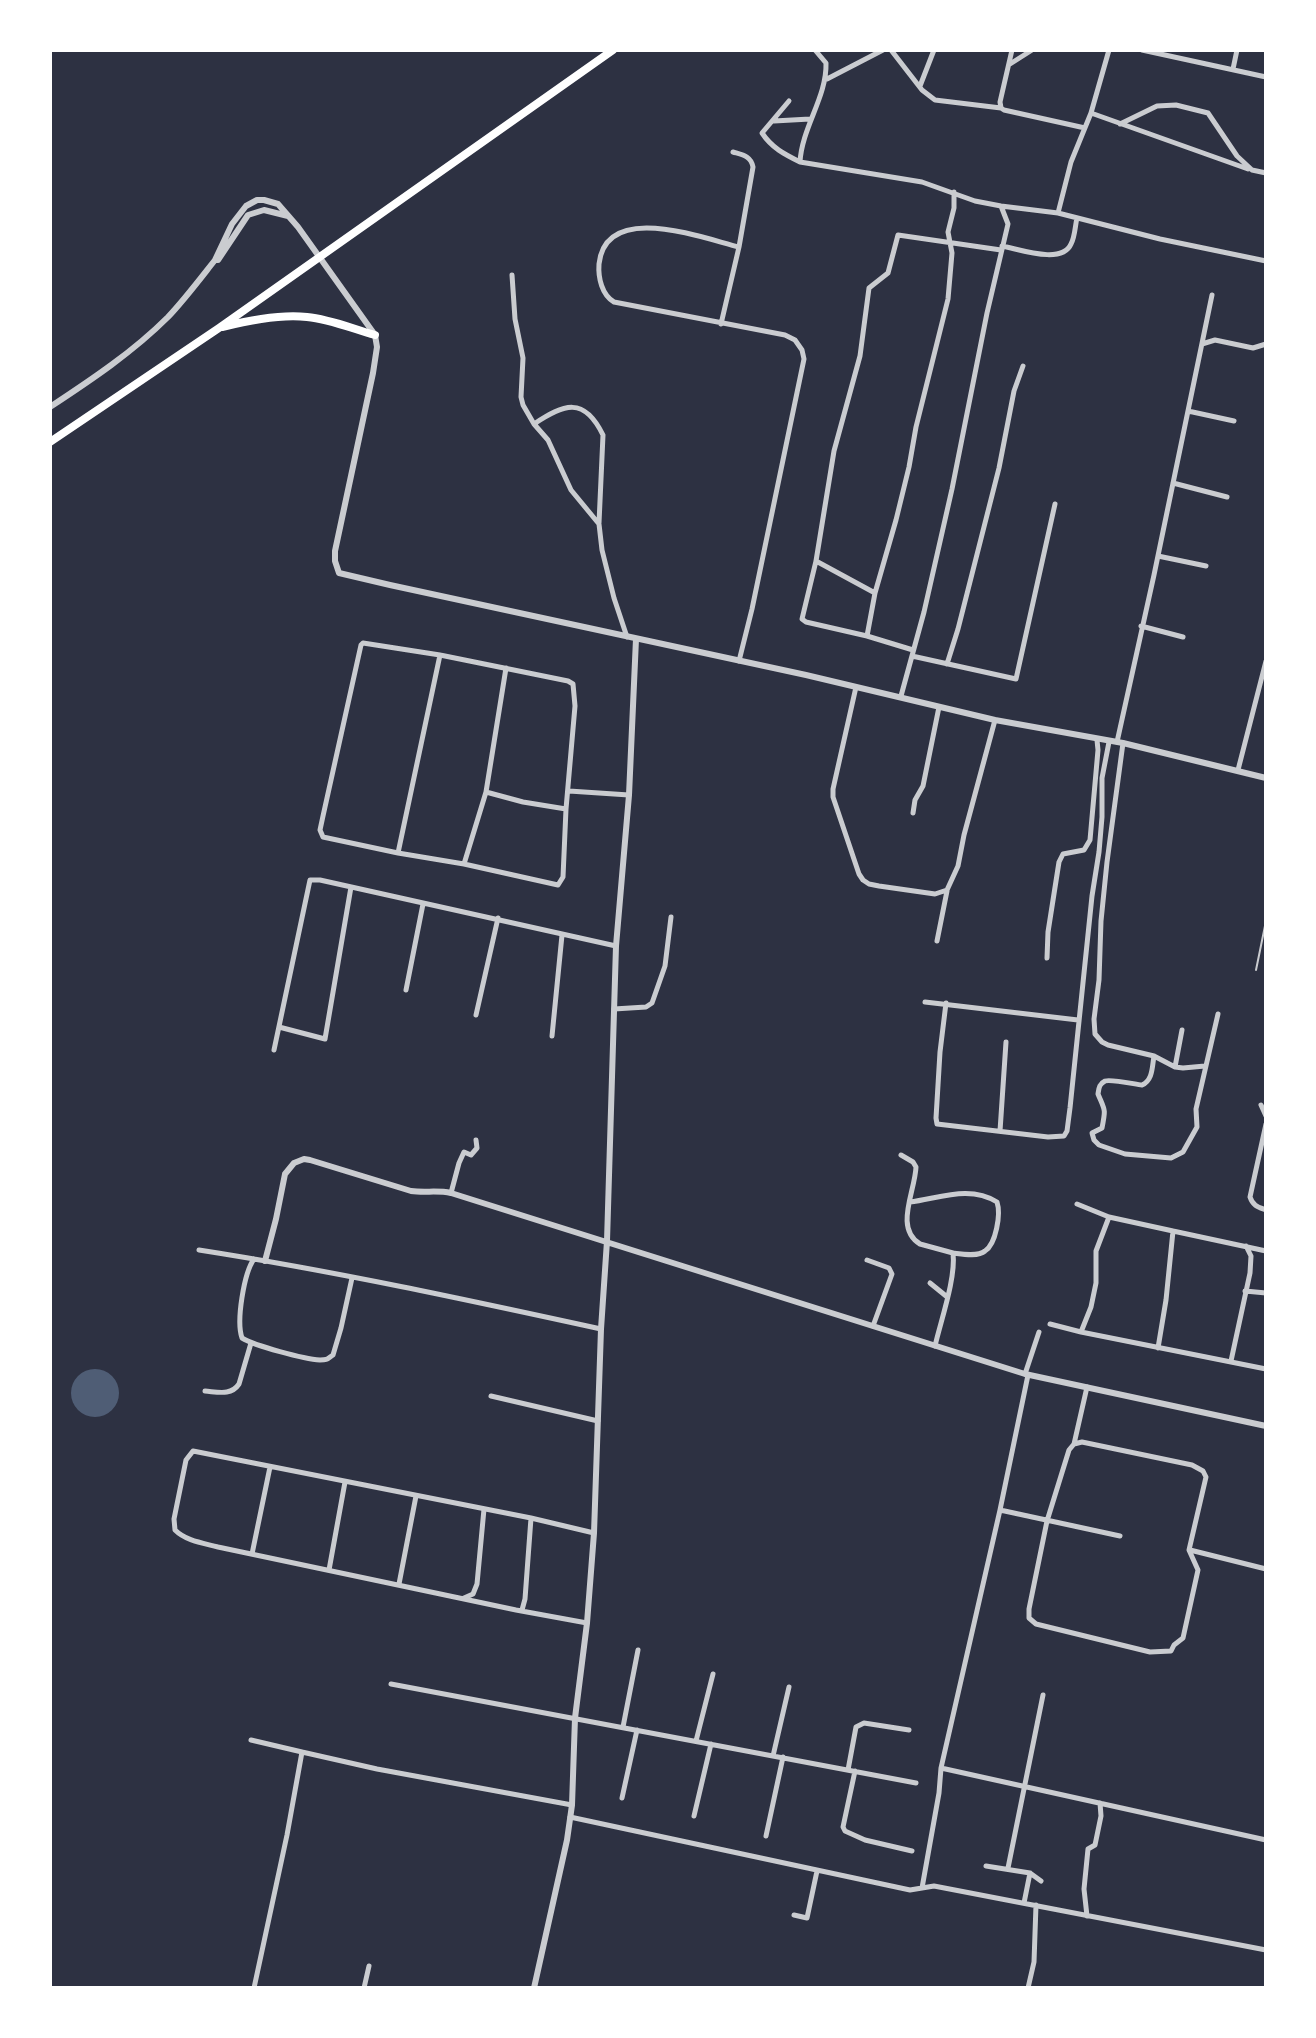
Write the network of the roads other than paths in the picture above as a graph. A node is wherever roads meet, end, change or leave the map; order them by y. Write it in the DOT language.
graph roads {
  1 [pos="613,50"];
  2 [pos="815,50"];
  3 [pos="883,50"];
  4 [pos="891,50"];
  5 [pos="934,50"];
  6 [pos="1012,50"];
  7 [pos="1032,50"];
  8 [pos="1109,50"];
  9 [pos="1144,50"];
  10 [pos="1237,50"];
  11 [pos="1009,64"];
  12 [pos="1233,69"];
  13 [pos="1266,77"];
  14 [pos="827,79"];
  15 [pos="920,87"];
  16 [pos="789,101"];
  17 [pos="1001,108"];
  18 [pos="1091,113"];
  19 [pos="810,119"];
  20 [pos="773,121"];
  21 [pos="1120,124"];
  22 [pos="1085,128"];
  23 [pos="733,152"];
  24 [pos="800,162"];
  25 [pos="1252,170"];
  26 [pos="1266,173"];
  27 [pos="954,192"];
  28 [pos="1001,206"];
  29 [pos="1058,213"];
  30 [pos="1077,218"];
  31 [pos="949,243"];
  32 [pos="739,247"];
  33 [pos="1002,248"];
  34 [pos="1266,261"];
  35 [pos="512,275"];
  36 [pos="1212,295"];
  37 [pos="721,324"];
  38 [pos="219,328"];
  39 [pos="375,335"];
  40 [pos="1202,344"];
  41 [pos="1266,344"];
  42 [pos="1023,366"];
  43 [pos="50,407"];
  44 [pos="1188,411"];
  45 [pos="1234,421"];
  46 [pos="534,424"];
  47 [pos="50,442"];
  48 [pos="1173,483"];
  49 [pos="1227,497"];
  50 [pos="1055,504"];
  51 [pos="599,524"];
  52 [pos="1158,556"];
  53 [pos="816,561"];
  54 [pos="1206,566"];
  55 [pos="875,593"];
  56 [pos="1141,626"];
  57 [pos="867,636"];
  58 [pos="627,637"];
  59 [pos="1183,637"];
  60 [pos="636,639"];
  61 [pos="912,653"];
  62 [pos="440,655"];
  63 [pos="739,661"];
  64 [pos="1266,661"];
  65 [pos="947,664"];
  66 [pos="506,668"];
  67 [pos="856,687"];
  68 [pos="901,696"];
  69 [pos="939,707"];
  70 [pos="995,720"];
  71 [pos="1097,740"];
  72 [pos="1116,743"];
  73 [pos="1238,770"];
  74 [pos="1266,778"];
  75 [pos="569,791"];
  76 [pos="486,792"];
  77 [pos="629,795"];
  78 [pos="566,809"];
  79 [pos="913,813"];
  80 [pos="398,853"];
  81 [pos="464,864"];
  82 [pos="351,887"];
  83 [pos="947,890"];
  84 [pos="423,904"];
  85 [pos="671,917"];
  86 [pos="498,918"];
  87 [pos="1266,921"];
  88 [pos="562,935"];
  89 [pos="937,941"];
  90 [pos="616,946"];
  91 [pos="1047,958"];
  92 [pos="1256,970"];
  93 [pos="406,990"];
  94 [pos="925,1002"];
  95 [pos="946,1003"];
  96 [pos="614,1009"];
  97 [pos="1218,1014"];
  98 [pos="476,1015"];
  99 [pos="1078,1020"];
  100 [pos="279,1027"];
  101 [pos="1182,1030"];
  102 [pos="552,1036"];
  103 [pos="1006,1042"];
  104 [pos="274,1050"];
  105 [pos="1154,1056"];
  106 [pos="1205,1066"];
  107 [pos="1175,1067"];
  108 [pos="1261,1105"];
  109 [pos="1266,1116"];
  110 [pos="1266,1124"];
  111 [pos="1000,1131"];
  112 [pos="476,1140"];
  113 [pos="901,1155"];
  114 [pos="451,1193"];
  115 [pos="910,1202"];
  116 [pos="1077,1204"];
  117 [pos="1266,1210"];
  118 [pos="1109,1217"];
  119 [pos="1173,1231"];
  120 [pos="607,1241"];
  121 [pos="1246,1246"];
  122 [pos="199,1250"];
  123 [pos="1266,1251"];
  124 [pos="953,1253"];
  125 [pos="254,1259"];
  126 [pos="867,1260"];
  127 [pos="265,1261"];
  128 [pos="352,1278"];
  129 [pos="930,1283"];
  130 [pos="1245,1291"];
  131 [pos="1266,1293"];
  132 [pos="947,1297"];
  133 [pos="1050,1324"];
  134 [pos="873,1326"];
  135 [pos="601,1329"];
  136 [pos="1039,1332"];
  137 [pos="1081,1332"];
  138 [pos="251,1343"];
  139 [pos="934,1347"];
  140 [pos="1158,1348"];
  141 [pos="1231,1362"];
  142 [pos="1266,1369"];
  143 [pos="1026,1374"];
  144 [pos="1087,1387"];
  145 [pos="205,1391"];
  146 [pos="491,1396"];
  147 [pos="599,1421"];
  148 [pos="1266,1426"];
  149 [pos="1074,1444"];
  150 [pos="270,1467"];
  151 [pos="345,1482"];
  152 [pos="416,1496"];
  153 [pos="484,1509"];
  154 [pos="1000,1510"];
  155 [pos="531,1518"];
  156 [pos="1047,1521"];
  157 [pos="594,1533"];
  158 [pos="1120,1536"];
  159 [pos="1189,1550"];
  160 [pos="252,1554"];
  161 [pos="1264,1567"];
  162 [pos="329,1570"];
  163 [pos="399,1584"];
  164 [pos="463,1599"];
  165 [pos="522,1610"];
  166 [pos="587,1623"];
  167 [pos="638,1650"];
  168 [pos="713,1674"];
  169 [pos="391,1684"];
  170 [pos="789,1687"];
  171 [pos="1043,1695"];
  172 [pos="575,1718"];
  173 [pos="623,1727"];
  174 [pos="637,1730"];
  175 [pos="909,1730"];
  176 [pos="251,1740"];
  177 [pos="696,1741"];
  178 [pos="711,1744"];
  179 [pos="302,1752"];
  180 [pos="773,1756"];
  181 [pos="783,1757"];
  182 [pos="941,1768"];
  183 [pos="848,1770"];
  184 [pos="855,1771"];
  185 [pos="916,1783"];
  186 [pos="1024,1787"];
  187 [pos="622,1798"];
  188 [pos="1100,1803"];
  189 [pos="572,1805"];
  190 [pos="694,1816"];
  191 [pos="570,1817"];
  192 [pos="766,1836"];
  193 [pos="1266,1840"];
  194 [pos="912,1851"];
  195 [pos="986,1866"];
  196 [pos="1008,1868"];
  197 [pos="817,1871"];
  198 [pos="1030,1873"];
  199 [pos="1041,1881"];
  200 [pos="922,1888"];
  201 [pos="1024,1903"];
  202 [pos="1036,1905"];
  203 [pos="794,1915"];
  204 [pos="1087,1916"];
  205 [pos="1266,1950"];
  206 [pos="369,1966"];
  207 [pos="254,1988"];
  208 [pos="364,1988"];
  209 [pos="534,1988"];
  210 [pos="1028,1988"];
  1 -- 38 [label="main road"];
  2 -- 14 [label="street"];
  3 -- 14 [label="street"];
  4 -- 15 [label="street"];
  5 -- 15 [label="street"];
  6 -- 11 [label="street"];
  7 -- 11 [label="street"];
  8 -- 18 [label="street"];
  9 -- 12 [label="street"];
  10 -- 12 [label="street"];
  11 -- 17 [label="street"];
  12 -- 13 [label="street"];
  14 -- 19 [label="street"];
  15 -- 17 [label="street"];
  16 -- 20 [label="street"];
  17 -- 22 [label="street"];
  18 -- 21 [label="street"];
  18 -- 22 [label="street"];
  19 -- 20 [label="street"];
  19 -- 24 [label="street"];
  20 -- 24 [label="street"];
  21 -- 25 [label="street"];
  21 -- 25 [label="street"];
  22 -- 29 [label="street"];
  23 -- 32 [label="street"];
  24 -- 27 [label="street"];
  25 -- 26 [label="street"];
  27 -- 28 [label="street"];
  27 -- 31 [label="street"];
  28 -- 29 [label="street"];
  28 -- 33 [label="street"];
  29 -- 30 [label="street"];
  30 -- 33 [label="street"];
  30 -- 34 [label="street"];
  31 -- 33 [label="street"];
  31 -- 53 [label="street"];
  31 -- 55 [label="street"];
  32 -- 37 [label="street"];
  32 -- 37 [label="street"];
  33 -- 61 [label="street"];
  35 -- 46 [label="street"];
  36 -- 40 [label="street"];
  37 -- 63 [label="street"];
  38 -- 39 [label="main road"];
  38 -- 47 [label="main road"];
  39 -- 43 [label="street"];
  39 -- 58 [label="street"];
  40 -- 41 [label="street"];
  40 -- 44 [label="street"];
  42 -- 65 [label="street"];
  44 -- 45 [label="street"];
  44 -- 48 [label="street"];
  46 -- 51 [label="street"];
  46 -- 51 [label="street"];
  48 -- 49 [label="street"];
  48 -- 52 [label="street"];
  50 -- 65 [label="street"];
  51 -- 58 [label="street"];
  52 -- 54 [label="street"];
  52 -- 56 [label="street"];
  53 -- 55 [label="street"];
  53 -- 57 [label="street"];
  55 -- 57 [label="street"];
  56 -- 59 [label="street"];
  56 -- 72 [label="street"];
  57 -- 61 [label="street"];
  58 -- 60 [label="street"];
  60 -- 63 [label="street"];
  60 -- 77 [label="street"];
  61 -- 65 [label="street"];
  61 -- 68 [label="street"];
  62 -- 66 [label="street"];
  62 -- 80 [label="street"];
  62 -- 80 [label="street"];
  63 -- 67 [label="street"];
  64 -- 73 [label="street"];
  66 -- 75 [label="street"];
  66 -- 76 [label="street"];
  67 -- 68 [label="street"];
  67 -- 83 [label="street"];
  68 -- 69 [label="street"];
  69 -- 70 [label="street"];
  69 -- 79 [label="street"];
  70 -- 71 [label="street"];
  70 -- 83 [label="street"];
  71 -- 72 [label="street"];
  71 -- 91 [label="street"];
  72 -- 73 [label="street"];
  72 -- 99 [label="street"];
  72 -- 105 [label="street"];
  73 -- 74 [label="street"];
  75 -- 77 [label="street"];
  75 -- 78 [label="street"];
  76 -- 78 [label="street"];
  76 -- 81 [label="street"];
  77 -- 90 [label="street"];
  78 -- 81 [label="street"];
  80 -- 81 [label="street"];
  82 -- 84 [label="street"];
  82 -- 100 [label="street"];
  82 -- 100 [label="street"];
  83 -- 89 [label="street"];
  84 -- 86 [label="street"];
  84 -- 93 [label="street"];
  85 -- 96 [label="street"];
  86 -- 88 [label="street"];
  86 -- 98 [label="street"];
  87 -- 92 [label="lane"];
  88 -- 90 [label="street"];
  88 -- 102 [label="street"];
  90 -- 96 [label="street"];
  94 -- 95 [label="street"];
  95 -- 99 [label="street"];
  95 -- 111 [label="street"];
  96 -- 120 [label="street"];
  97 -- 106 [label="street"];
  99 -- 111 [label="street"];
  100 -- 104 [label="street"];
  101 -- 107 [label="street"];
  103 -- 111 [label="street"];
  105 -- 106 [label="street"];
  105 -- 107 [label="street"];
  106 -- 107 [label="street"];
  108 -- 109 [label="street"];
  110 -- 117 [label="street"];
  112 -- 114 [label="street"];
  113 -- 115 [label="street"];
  114 -- 120 [label="street"];
  114 -- 127 [label="street"];
  115 -- 124 [label="street"];
  115 -- 124 [label="street"];
  116 -- 118 [label="street"];
  118 -- 119 [label="street"];
  118 -- 137 [label="street"];
  119 -- 121 [label="street"];
  119 -- 140 [label="street"];
  120 -- 134 [label="street"];
  120 -- 135 [label="street"];
  121 -- 123 [label="street"];
  121 -- 130 [label="street"];
  122 -- 125 [label="street"];
  124 -- 132 [label="street"];
  125 -- 127 [label="street"];
  125 -- 138 [label="street"];
  126 -- 134 [label="street"];
  127 -- 128 [label="street"];
  128 -- 135 [label="street"];
  128 -- 138 [label="street"];
  129 -- 132 [label="street"];
  130 -- 131 [label="street"];
  130 -- 141 [label="street"];
  132 -- 139 [label="street"];
  133 -- 137 [label="street"];
  134 -- 139 [label="street"];
  135 -- 147 [label="street"];
  136 -- 143 [label="street"];
  137 -- 140 [label="street"];
  138 -- 145 [label="street"];
  139 -- 143 [label="street"];
  140 -- 141 [label="street"];
  141 -- 142 [label="street"];
  143 -- 144 [label="street"];
  143 -- 154 [label="street"];
  144 -- 148 [label="street"];
  144 -- 149 [label="street"];
  146 -- 147 [label="street"];
  147 -- 157 [label="street"];
  149 -- 156 [label="street"];
  149 -- 159 [label="street"];
  150 -- 151 [label="street"];
  150 -- 160 [label="street"];
  150 -- 160 [label="street"];
  151 -- 152 [label="street"];
  151 -- 162 [label="street"];
  152 -- 153 [label="street"];
  152 -- 163 [label="street"];
  153 -- 155 [label="street"];
  153 -- 164 [label="street"];
  154 -- 156 [label="street"];
  154 -- 182 [label="street"];
  155 -- 157 [label="street"];
  155 -- 165 [label="street"];
  156 -- 158 [label="street"];
  156 -- 159 [label="street"];
  157 -- 166 [label="street"];
  159 -- 161 [label="street"];
  160 -- 162 [label="street"];
  162 -- 163 [label="street"];
  163 -- 164 [label="street"];
  164 -- 165 [label="street"];
  165 -- 166 [label="street"];
  166 -- 172 [label="street"];
  167 -- 173 [label="street"];
  168 -- 177 [label="street"];
  169 -- 172 [label="street"];
  170 -- 180 [label="street"];
  171 -- 186 [label="street"];
  172 -- 173 [label="street"];
  172 -- 189 [label="street"];
  173 -- 174 [label="street"];
  174 -- 177 [label="street"];
  174 -- 187 [label="street"];
  175 -- 183 [label="street"];
  176 -- 179 [label="street"];
  177 -- 178 [label="street"];
  178 -- 180 [label="street"];
  178 -- 190 [label="street"];
  179 -- 189 [label="street"];
  179 -- 207 [label="street"];
  180 -- 181 [label="street"];
  181 -- 183 [label="street"];
  181 -- 192 [label="street"];
  182 -- 186 [label="street"];
  182 -- 200 [label="street"];
  183 -- 184 [label="street"];
  184 -- 185 [label="street"];
  184 -- 194 [label="street"];
  186 -- 188 [label="street"];
  186 -- 196 [label="street"];
  188 -- 193 [label="street"];
  188 -- 204 [label="street"];
  189 -- 191 [label="street"];
  191 -- 197 [label="street"];
  191 -- 209 [label="street"];
  195 -- 196 [label="street"];
  196 -- 198 [label="street"];
  197 -- 200 [label="street"];
  197 -- 203 [label="street"];
  198 -- 199 [label="street"];
  198 -- 201 [label="street"];
  200 -- 201 [label="street"];
  201 -- 202 [label="street"];
  202 -- 204 [label="street"];
  202 -- 210 [label="street"];
  204 -- 205 [label="street"];
  206 -- 208 [label="street"];
}
